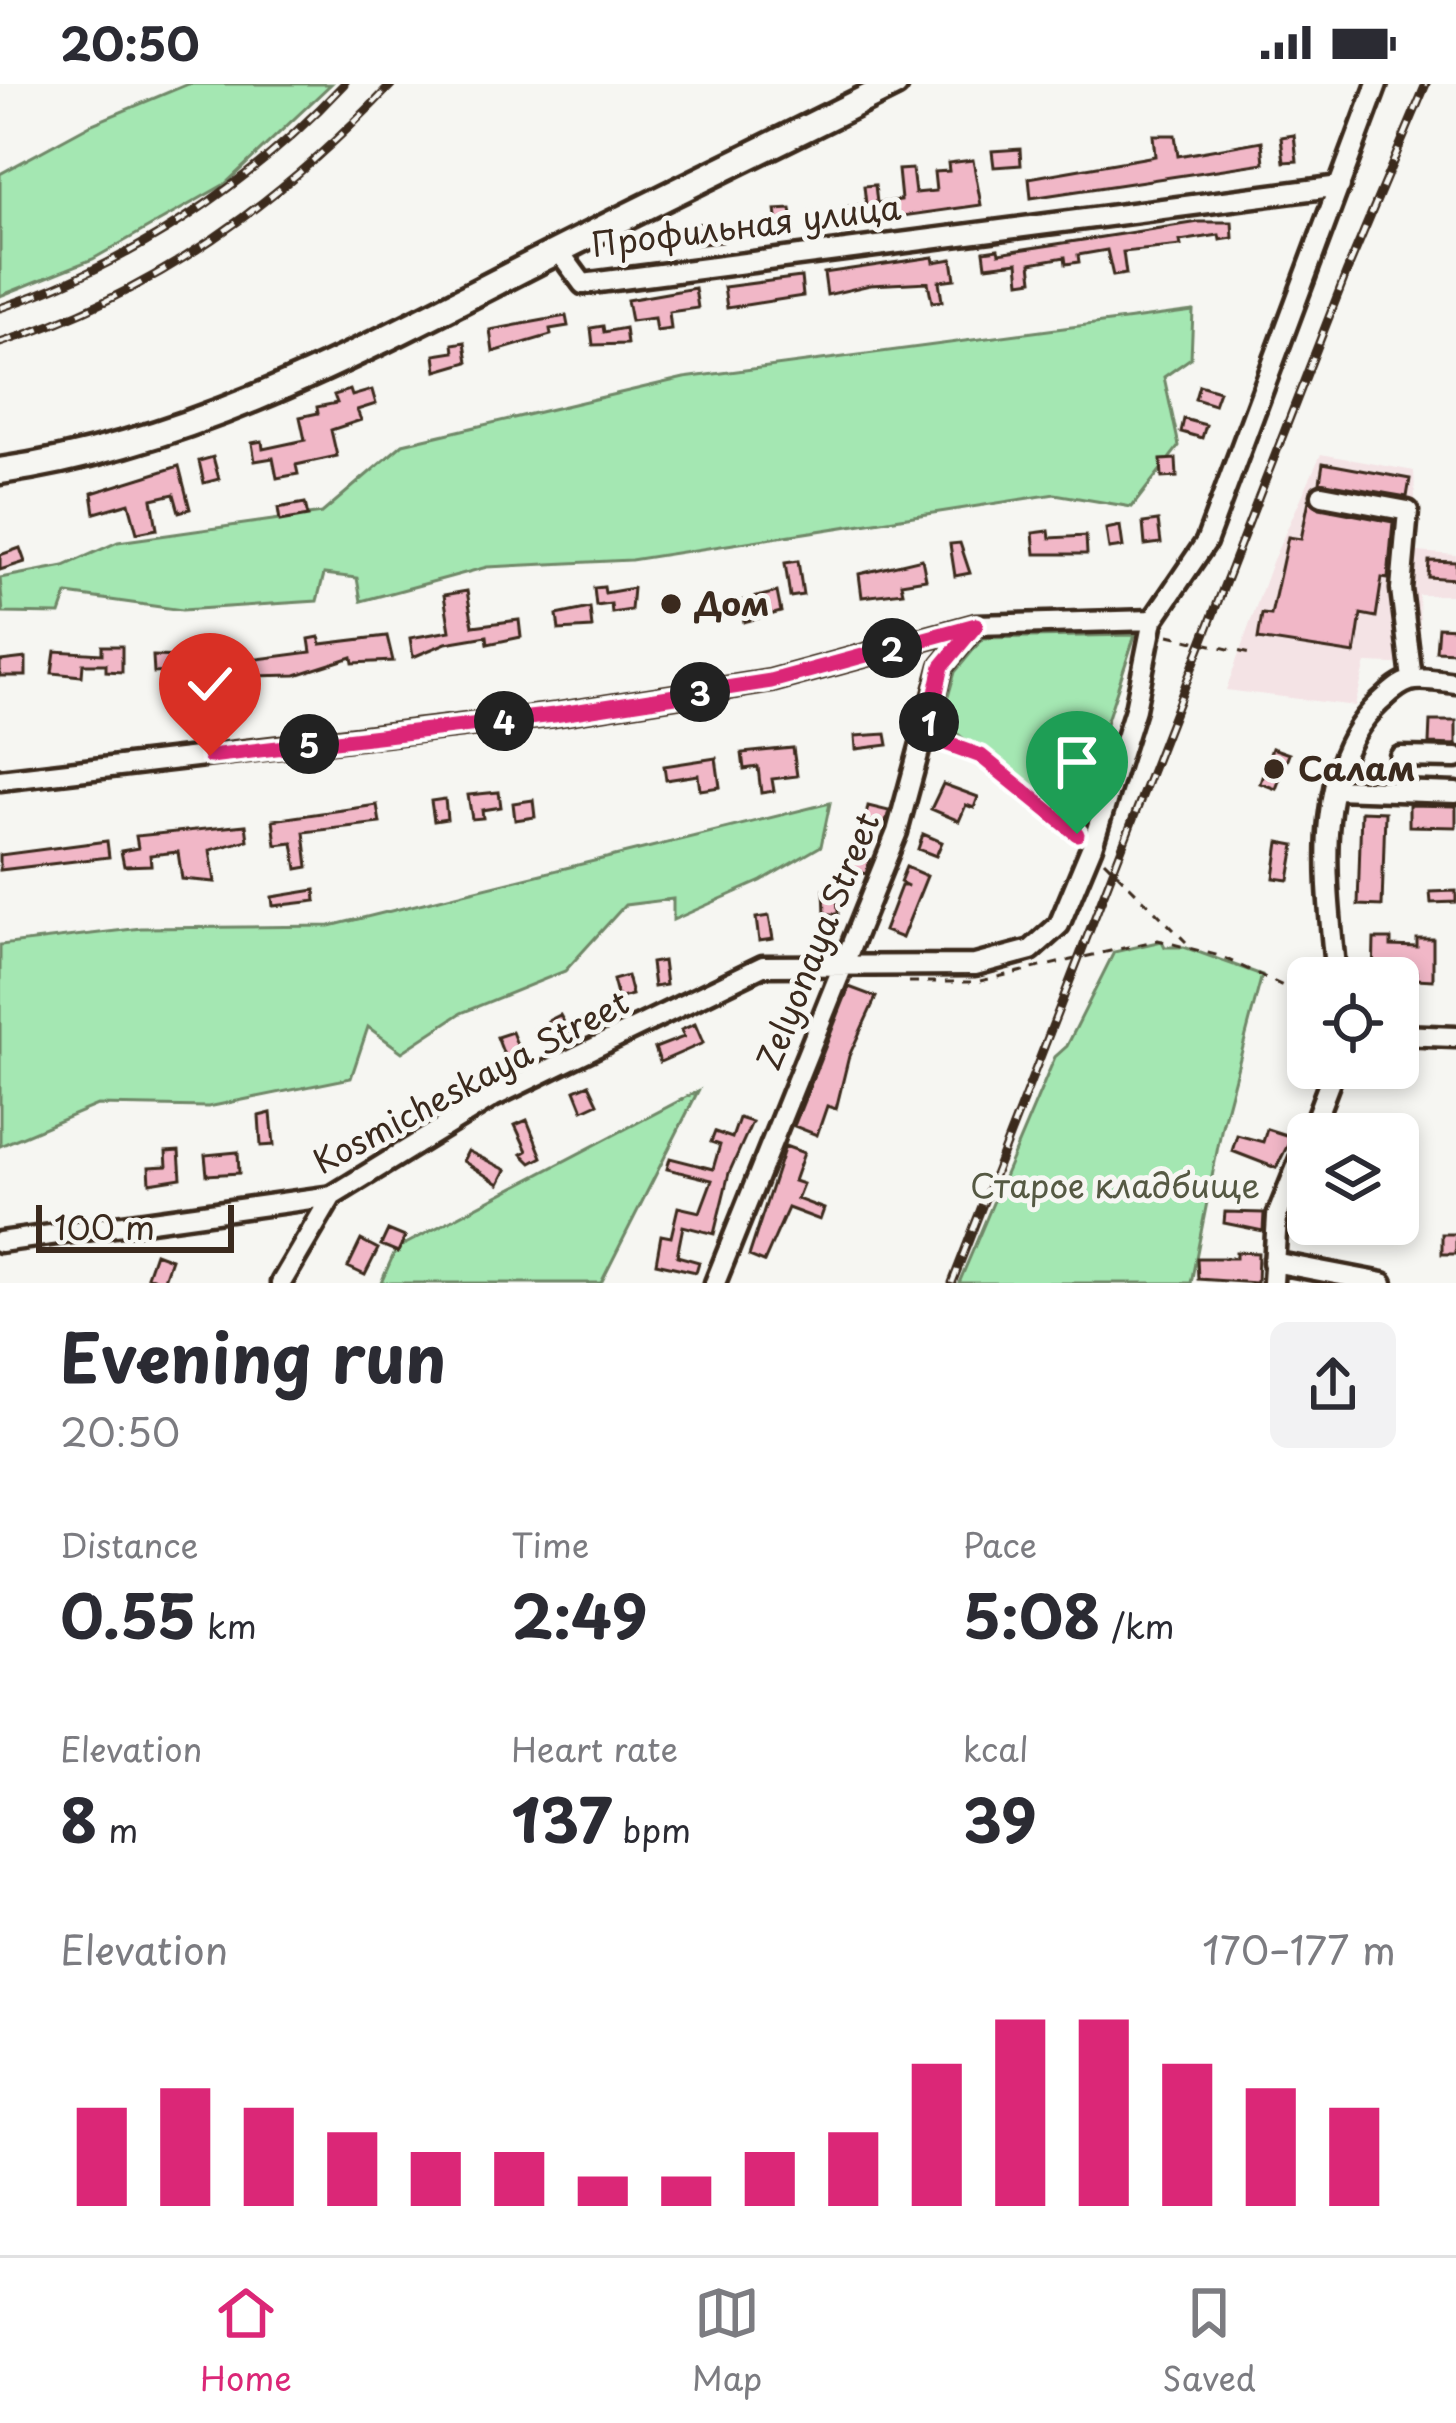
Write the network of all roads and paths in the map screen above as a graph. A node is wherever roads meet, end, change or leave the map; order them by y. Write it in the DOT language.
graph roads {
  1 [pos="895,84"];
  2 [pos="1377,84"];
  3 [pos="1340,186"];
  4 [pos="558,250"];
  5 [pos="0,471"];
  6 [pos="1322,495"];
  7 [pos="976,625"];
  8 [pos="1151,626"];
  9 [pos="1254,655"];
  10 [pos="1412,680"];
  11 [pos="1456,683"];
  12 [pos="926,736"];
  13 [pos="1400,757"];
  14 [pos="1456,758"];
  15 [pos="0,780"];
  16 [pos="1334,789"];
  17 [pos="1456,793"];
  18 [pos="1092,846"];
  19 [pos="1187,944"];
  20 [pos="1335,957"];
  21 [pos="839,964"];
  22 [pos="894,982"];
  23 [pos="1287,989"];
  24 [pos="1419,1036"];
  25 [pos="1456,1037"];
  26 [pos="1287,1191"];
  27 [pos="332,1196"];
  28 [pos="0,1242"];
  29 [pos="1273,1262"];
  30 [pos="1370,1282"];
  31 [pos="281,1283"];
  32 [pos="715,1283"];
  33 [pos="1273,1283"];
  1 -- 4 [label="main road"];
  2 -- 3 [label="street"];
  3 -- 4 [label="street, Профильная улица"];
  3 -- 8 [label="street"];
  4 -- 5 [label="main road, Профильная улица"];
  6 -- 10 [label="street"];
  7 -- 8 [label="street"];
  7 -- 12 [label="street, Zelyonaya Street"];
  7 -- 15 [label="street"];
  8 -- 9 [label="path"];
  8 -- 18 [label="street"];
  10 -- 11 [label="street"];
  10 -- 16 [label="street"];
  12 -- 18 [label="path"];
  12 -- 21 [label="street, Zelyonaya Street"];
  13 -- 14 [label="street"];
  16 -- 17 [label="street"];
  16 -- 20 [label="street"];
  18 -- 19 [label="path"];
  18 -- 21 [label="street, Kosmicheskaya Street"];
  19 -- 22 [label="path"];
  19 -- 23 [label="path"];
  21 -- 27 [label="street, Kosmicheskaya Street"];
  21 -- 32 [label="street, Zelyonaya Street"];
  24 -- 25 [label="street"];
  26 -- 29 [label="street"];
  27 -- 28 [label="street, Kosmicheskaya Street"];
  27 -- 31 [label="street"];
  29 -- 30 [label="street"];
  29 -- 33 [label="street"];
}
